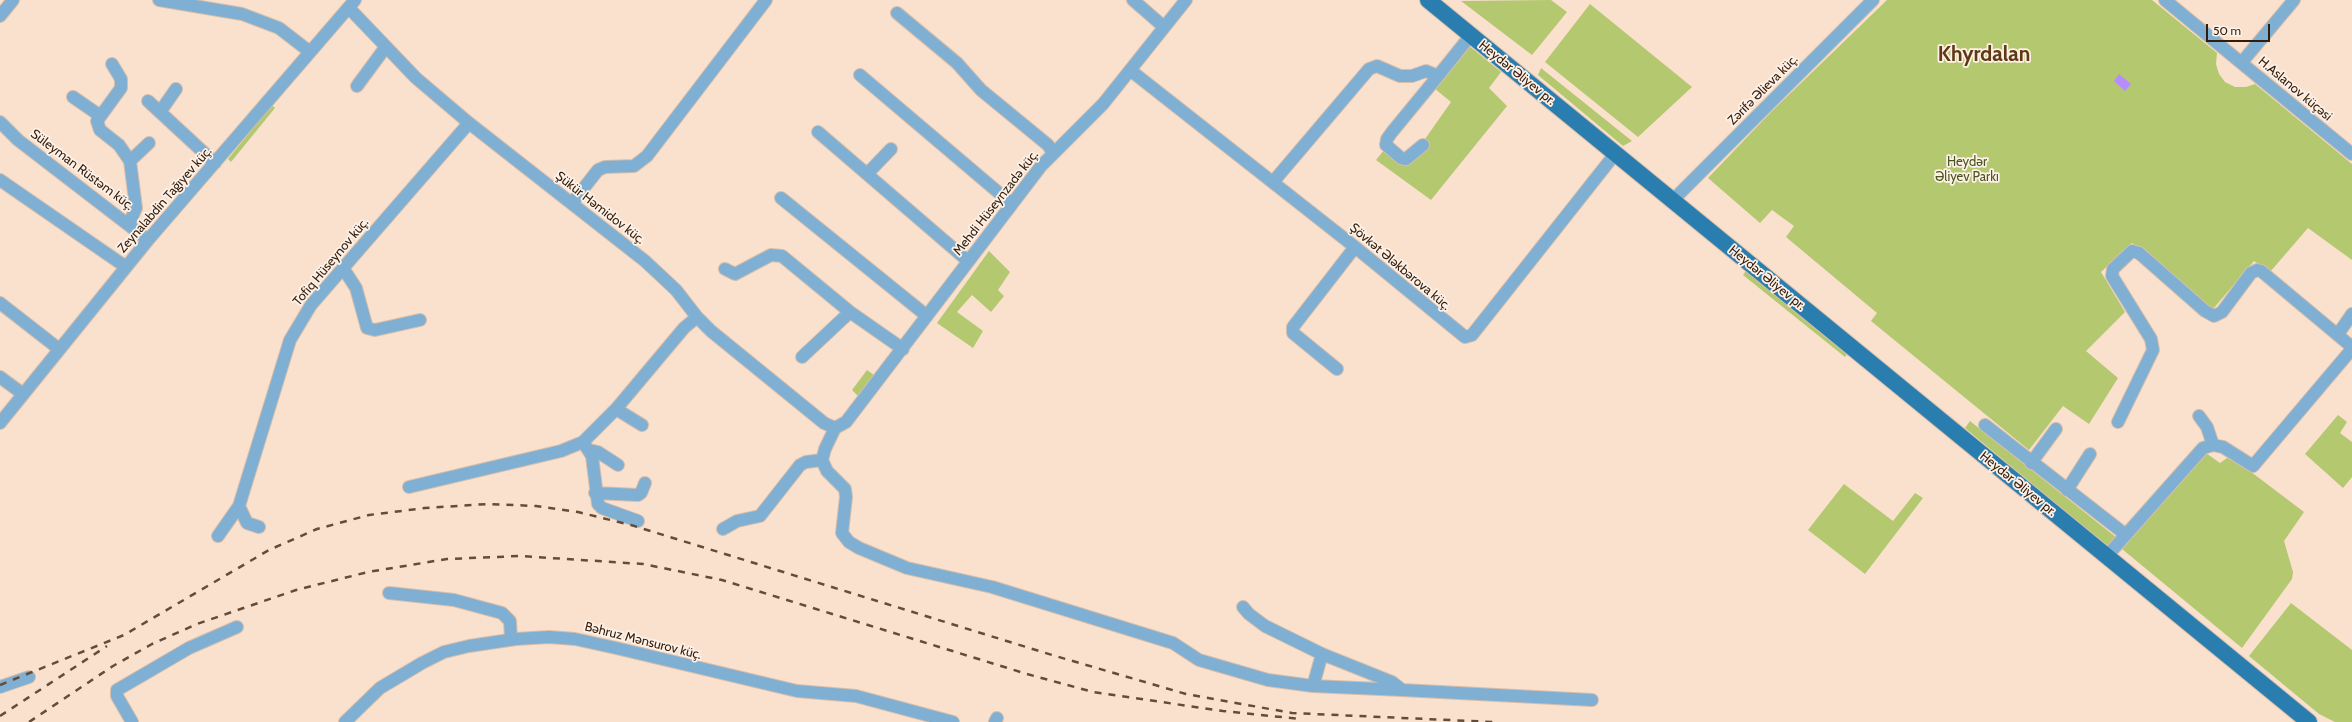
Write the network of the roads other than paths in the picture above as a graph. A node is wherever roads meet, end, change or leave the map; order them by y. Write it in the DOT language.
graph roads {
  1 [pos="13,0"];
  2 [pos="158,0"];
  3 [pos="766,0"];
  4 [pos="1133,0"];
  5 [pos="1186,0"];
  6 [pos="1428,0"];
  7 [pos="1873,0"];
  8 [pos="2165,0"];
  9 [pos="2294,0"];
  10 [pos="352,4"];
  11 [pos="897,13"];
  12 [pos="0,16"];
  13 [pos="1164,27"];
  14 [pos="1471,35"];
  15 [pos="385,48"];
  16 [pos="310,52"];
  17 [pos="2242,62"];
  18 [pos="112,64"];
  19 [pos="1130,70"];
  20 [pos="860,75"];
  21 [pos="1438,76"];
  22 [pos="357,86"];
  23 [pos="176,89"];
  24 [pos="73,97"];
  25 [pos="148,101"];
  26 [pos="160,112"];
  27 [pos="99,115"];
  28 [pos="0,122"];
  29 [pos="469,124"];
  30 [pos="818,132"];
  31 [pos="149,143"];
  32 [pos="1423,145"];
  33 [pos="891,149"];
  34 [pos="1053,153"];
  35 [pos="1615,154"];
  36 [pos="2352,154"];
  37 [pos="130,161"];
  38 [pos="215,163"];
  39 [pos="867,174"];
  40 [pos="0,180"];
  41 [pos="1273,182"];
  42 [pos="781,198"];
  43 [pos="1673,200"];
  44 [pos="572,203"];
  45 [pos="1012,204"];
  46 [pos="129,224"];
  47 [pos="148,240"];
  48 [pos="1355,247"];
  49 [pos="968,261"];
  50 [pos="126,267"];
  51 [pos="343,268"];
  52 [pos="725,269"];
  53 [pos="0,303"];
  54 [pos="850,312"];
  55 [pos="2352,314"];
  56 [pos="927,316"];
  57 [pos="697,318"];
  58 [pos="420,320"];
  59 [pos="2338,334"];
  60 [pos="2352,348"];
  61 [pos="59,349"];
  62 [pos="903,349"];
  63 [pos="802,357"];
  64 [pos="1337,369"];
  65 [pos="0,377"];
  66 [pos="23,394"];
  67 [pos="616,409"];
  68 [pos="2199,416"];
  69 [pos="2118,422"];
  70 [pos="0,423"];
  71 [pos="642,425"];
  72 [pos="1985,425"];
  73 [pos="835,428"];
  74 [pos="2056,429"];
  75 [pos="2213,445"];
  76 [pos="586,446"];
  77 [pos="2090,454"];
  78 [pos="822,460"];
  79 [pos="2032,463"];
  80 [pos="618,465"];
  81 [pos="645,483"];
  82 [pos="409,487"];
  83 [pos="2067,490"];
  84 [pos="595,492"];
  85 [pos="239,506"];
  86 [pos="638,521"];
  87 [pos="259,527"];
  88 [pos="723,529"];
  89 [pos="2126,535"];
  90 [pos="218,536"];
  91 [pos="2107,556"];
  92 [pos="389,593"];
  93 [pos="1243,606"];
  94 [pos="237,627"];
  95 [pos="511,640"];
  96 [pos="1322,654"];
  97 [pos="29,677"];
  98 [pos="1313,686"];
  99 [pos="0,687"];
  100 [pos="1402,690"];
  101 [pos="1592,700"];
  102 [pos="2287,706"];
  103 [pos="132,722"];
  104 [pos="345,722"];
  105 [pos="953,722"];
  106 [pos="2304,722"];
  107 [pos="2309,722"];
  108 [pos="2315,722"];
  1 -- 12 [label="street"];
  2 -- 16 [label="street"];
  3 -- 44 [label="street"];
  4 -- 13 [label="street"];
  5 -- 13 [label="street, Mehdi Hüseynzadə küç."];
  6 -- 14 [label="main road, Heydər Əliyev pr."];
  7 -- 43 [label="street, Zərifə Əlieva küç."];
  8 -- 17 [label="street, H.Aslanov küçəsi"];
  9 -- 17 [label="street"];
  10 -- 15 [label="street, Şükür Həmidov küç."];
  10 -- 16 [label="street, Zeynalabdin Tağıyev küç."];
  11 -- 34 [label="street"];
  13 -- 19 [label="street, Mehdi Hüseynzadə küç."];
  14 -- 21 [label="street"];
  14 -- 35 [label="main road, Heydər Əliyev pr."];
  15 -- 22 [label="street"];
  15 -- 29 [label="street, Şükür Həmidov küç."];
  16 -- 38 [label="street, Zeynalabdin Tağıyev küç."];
  17 -- 36 [label="street, H.Aslanov küçəsi"];
  18 -- 27 [label="street"];
  19 -- 34 [label="street, Mehdi Hüseynzadə küç."];
  19 -- 41 [label="street, Şövkət Ələkbərova küç."];
  20 -- 45 [label="street"];
  21 -- 32 [label="street"];
  21 -- 41 [label="street"];
  23 -- 26 [label="street"];
  24 -- 27 [label="street"];
  25 -- 26 [label="street"];
  26 -- 38 [label="street"];
  27 -- 37 [label="street"];
  28 -- 46 [label="street, Süleyman Rüstəm küç."];
  29 -- 44 [label="street, Şükür Həmidov küç."];
  29 -- 51 [label="street, Tofiq Hüseynov küç."];
  30 -- 39 [label="street"];
  31 -- 37 [label="street"];
  33 -- 39 [label="street"];
  34 -- 45 [label="street, Mehdi Hüseynzadə küç."];
  35 -- 43 [label="main road, Heydər Əliyev pr."];
  35 -- 48 [label="street, Şövkət Ələkbərova küç."];
  37 -- 46 [label="street"];
  38 -- 47 [label="street, Zeynalabdin Tağıyev küç."];
  39 -- 49 [label="street"];
  40 -- 50 [label="street"];
  41 -- 48 [label="street, Şövkət Ələkbərova küç."];
  42 -- 56 [label="street"];
  43 -- 91 [label="main road, Heydər Əliyev pr."];
  44 -- 57 [label="street, Şükür Həmidov küç."];
  45 -- 49 [label="street, Mehdi Hüseynzadə küç."];
  46 -- 47 [label="street, Süleyman Rüstəm küç."];
  47 -- 50 [label="street, Zeynalabdin Tağıyev küç."];
  48 -- 64 [label="street"];
  49 -- 56 [label="street, Mehdi Hüseynzadə küç."];
  50 -- 61 [label="street, Zeynalabdin Tağıyev küç."];
  51 -- 58 [label="street"];
  51 -- 85 [label="street, Tofiq Hüseynov küç."];
  52 -- 54 [label="street"];
  53 -- 61 [label="street"];
  54 -- 62 [label="street"];
  54 -- 63 [label="street"];
  55 -- 59 [label="street"];
  56 -- 62 [label="street, Mehdi Hüseynzadə küç."];
  57 -- 67 [label="street"];
  57 -- 73 [label="street, Şükür Həmidov küç."];
  59 -- 60 [label="street"];
  59 -- 69 [label="street"];
  60 -- 75 [label="street"];
  61 -- 66 [label="street, Zeynalabdin Tağıyev küç."];
  62 -- 73 [label="street, Mehdi Hüseynzadə küç."];
  65 -- 66 [label="street"];
  66 -- 70 [label="street, Zeynalabdin Tağıyev küç."];
  67 -- 71 [label="street"];
  67 -- 76 [label="street"];
  68 -- 75 [label="street"];
  72 -- 79 [label="street"];
  73 -- 78 [label="street"];
  74 -- 79 [label="street"];
  75 -- 89 [label="street"];
  76 -- 80 [label="street"];
  76 -- 82 [label="street"];
  76 -- 84 [label="street"];
  77 -- 83 [label="street"];
  78 -- 88 [label="street"];
  78 -- 98 [label="street"];
  79 -- 83 [label="street"];
  81 -- 84 [label="street"];
  83 -- 89 [label="street"];
  84 -- 86 [label="street"];
  85 -- 87 [label="street"];
  85 -- 90 [label="street, Tofiq Hüseynov küç."];
  89 -- 91 [label="street"];
  91 -- 102 [label="main road, Heydər Əliyev pr."];
  92 -- 95 [label="street"];
  93 -- 96 [label="street"];
  94 -- 103 [label="street"];
  95 -- 104 [label="street, Bəhruz Mənsurov küç."];
  95 -- 105 [label="street, Bəhruz Mənsurov küç."];
  96 -- 98 [label="street"];
  96 -- 100 [label="street"];
  97 -- 99 [label="street"];
  98 -- 100 [label="street"];
  100 -- 101 [label="street"];
  102 -- 106 [label="main road"];
  102 -- 107 [label="main road"];
  102 -- 108 [label="main road"];
}
